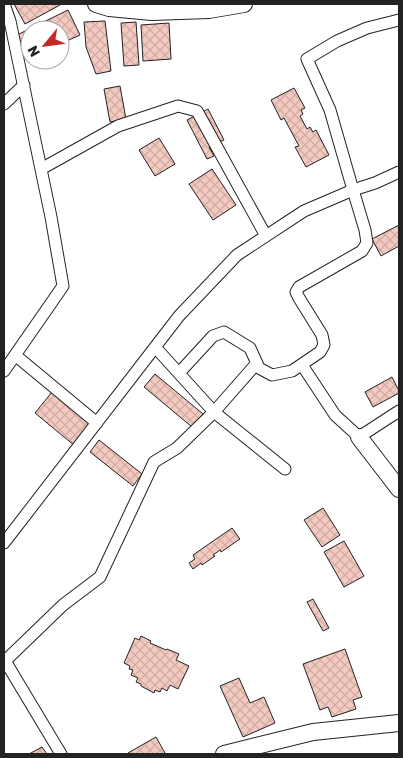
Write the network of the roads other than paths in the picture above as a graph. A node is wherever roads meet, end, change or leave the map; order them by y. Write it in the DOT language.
graph roads {
  1 [pos="4,4"];
  2 [pos="244,4"];
  3 [pos="106,5"];
  4 [pos="399,20"];
  5 [pos="24,85"];
  6 [pos="4,104"];
  7 [pos="41,169"];
  8 [pos="399,172"];
  9 [pos="353,190"];
  10 [pos="266,236"];
  11 [pos="155,347"];
  12 [pos="15,355"];
  13 [pos="257,363"];
  14 [pos="302,365"];
  15 [pos="4,371"];
  16 [pos="179,373"];
  17 [pos="399,411"];
  18 [pos="214,412"];
  19 [pos="96,423"];
  20 [pos="359,437"];
  21 [pos="284,469"];
  22 [pos="399,489"];
  23 [pos="4,543"];
  24 [pos="4,660"];
  25 [pos="399,723"];
  26 [pos="61,754"];
  27 [pos="224,754"];
  1 -- 5 [label="street"];
  2 -- 3 [label="street"];
  4 -- 9 [label="street"];
  5 -- 6 [label="street"];
  5 -- 7 [label="street"];
  7 -- 10 [label="street"];
  7 -- 12 [label="street"];
  8 -- 9 [label="street"];
  9 -- 10 [label="street"];
  9 -- 14 [label="street"];
  10 -- 11 [label="street"];
  11 -- 16 [label="street"];
  11 -- 19 [label="street"];
  12 -- 15 [label="street"];
  12 -- 19 [label="street"];
  13 -- 14 [label="street"];
  13 -- 16 [label="street"];
  13 -- 18 [label="street"];
  14 -- 20 [label="street"];
  16 -- 18 [label="street"];
  17 -- 20 [label="street"];
  18 -- 21 [label="street"];
  18 -- 24 [label="street"];
  19 -- 23 [label="street"];
  20 -- 22 [label="street"];
  24 -- 26 [label="street"];
  25 -- 27 [label="street"];
}
